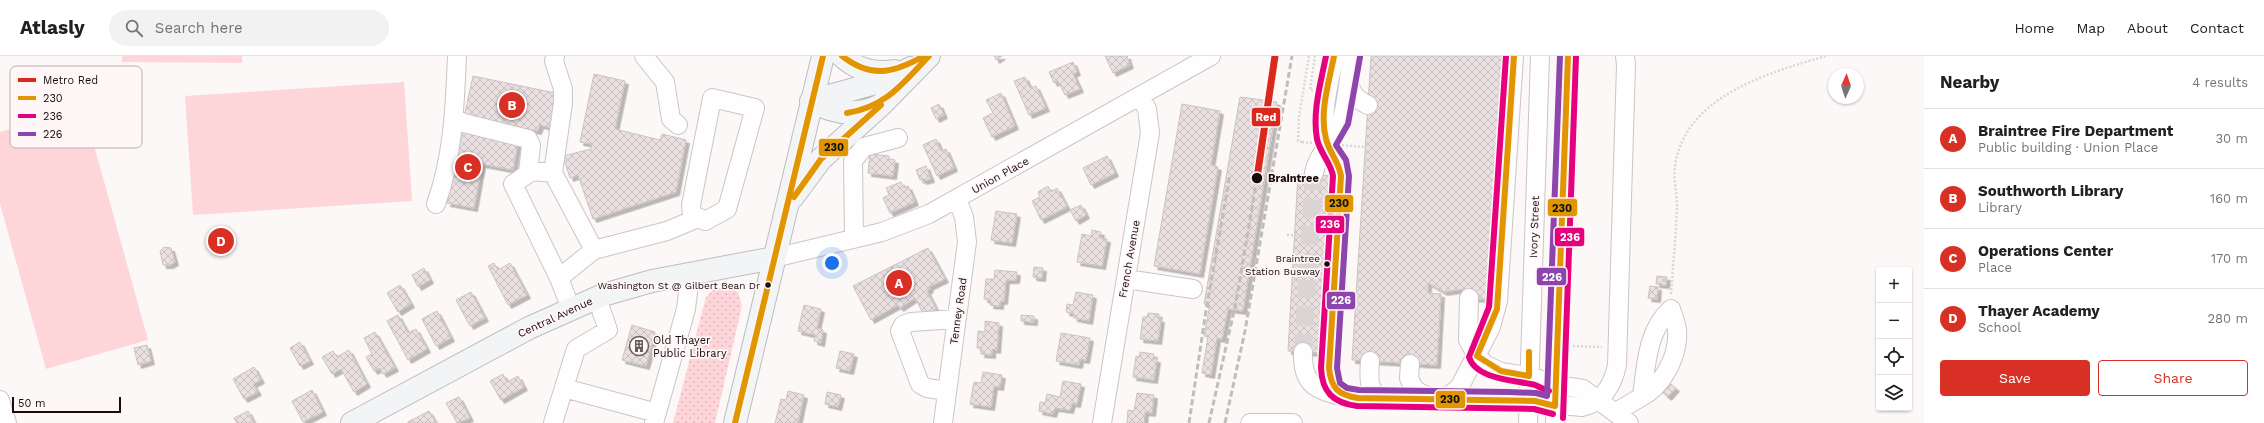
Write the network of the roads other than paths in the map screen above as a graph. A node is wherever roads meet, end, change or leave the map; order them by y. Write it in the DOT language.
graph roads {
  1 [pos="457,56"];
  2 [pos="555,56"];
  3 [pos="644,56"];
  4 [pos="822,56"];
  5 [pos="842,56"];
  6 [pos="926,56"];
  7 [pos="1211,56"];
  8 [pos="1334,56"];
  9 [pos="1352,56"];
  10 [pos="1514,56"];
  11 [pos="1540,56"];
  12 [pos="1547,56"];
  13 [pos="1568,56"];
  14 [pos="1625,56"];
  15 [pos="1349,74"];
  16 [pos="1140,96"];
  17 [pos="811,101"];
  18 [pos="881,105"];
  19 [pos="1368,105"];
  20 [pos="1566,116"];
  21 [pos="454,119"];
  22 [pos="678,125"];
  23 [pos="898,138"];
  24 [pos="1327,145"];
  25 [pos="528,173"];
  26 [pos="553,173"];
  27 [pos="1314,173"];
  28 [pos="958,199"];
  29 [pos="436,204"];
  30 [pos="785,210"];
  31 [pos="698,218"];
  32 [pos="854,239"];
  33 [pos="594,250"];
  34 [pos="774,258"];
  35 [pos="686,275"];
  36 [pos="559,278"];
  37 [pos="1126,279"];
  38 [pos="1193,289"];
  39 [pos="597,298"];
  40 [pos="1469,298"];
  41 [pos="572,308"];
  42 [pos="1671,309"];
  43 [pos="957,319"];
  44 [pos="1303,352"];
  45 [pos="1477,356"];
  46 [pos="1370,361"];
  47 [pos="1410,364"];
  48 [pos="1529,376"];
  49 [pos="1556,384"];
  50 [pos="564,388"];
  51 [pos="947,391"];
  52 [pos="1345,397"];
  53 [pos="1382,399"];
  54 [pos="1439,399"];
  55 [pos="0,400"];
  56 [pos="1600,400"];
  57 [pos="1529,401"];
  58 [pos="1555,414"];
  59 [pos="656,418"];
  60 [pos="1621,419"];
  61 [pos="7,423"];
  62 [pos="352,423"];
  63 [pos="553,423"];
  64 [pos="735,423"];
  65 [pos="943,423"];
  66 [pos="1102,423"];
  67 [pos="1250,423"];
  68 [pos="1293,423"];
  69 [pos="1528,423"];
  1 -- 21 [label="street"];
  2 -- 26 [label="street"];
  3 -- 22 [label="street"];
  4 -- 17 [label="main road"];
  5 -- 6 [label="main road"];
  6 -- 17 [label="main road"];
  6 -- 18 [label="main road"];
  7 -- 16 [label="street, Union Place"];
  8 -- 24 [label="street"];
  9 -- 15 [label="street"];
  10 -- 45 [label="street"];
  11 -- 48 [label="street, Ivory Street"];
  12 -- 20 [label="street"];
  13 -- 20 [label="street"];
  14 -- 56 [label="street"];
  15 -- 19 [label="street"];
  15 -- 24 [label="street"];
  16 -- 28 [label="street, Union Place"];
  16 -- 37 [label="street, French Avenue"];
  17 -- 18 [label="main road"];
  17 -- 30 [label="main road"];
  18 -- 30 [label="main road"];
  20 -- 49 [label="street"];
  21 -- 25 [label="street"];
  21 -- 29 [label="street"];
  23 -- 32 [label="street"];
  24 -- 27 [label="street"];
  24 -- 52 [label="street"];
  25 -- 26 [label="street"];
  25 -- 36 [label="street"];
  26 -- 33 [label="street"];
  28 -- 32 [label="street, Union Place"];
  28 -- 43 [label="street, Tenney Road"];
  30 -- 34 [label="main road"];
  31 -- 31 [label="street"];
  31 -- 33 [label="street"];
  32 -- 34 [label="street, Union Place"];
  33 -- 36 [label="street"];
  34 -- 35 [label="main road, Central Avenue"];
  34 -- 64 [label="main road"];
  35 -- 39 [label="main road, Central Avenue"];
  35 -- 59 [label="street"];
  36 -- 41 [label="street"];
  37 -- 38 [label="street"];
  37 -- 66 [label="street, French Avenue"];
  39 -- 41 [label="main road, Central Avenue"];
  39 -- 50 [label="street"];
  40 -- 45 [label="street"];
  41 -- 62 [label="main road, Central Avenue"];
  42 -- 60 [label="street"];
  43 -- 51 [label="street, Tenney Road"];
  43 -- 51 [label="street"];
  44 -- 52 [label="street"];
  45 -- 48 [label="street"];
  45 -- 54 [label="street"];
  46 -- 53 [label="street"];
  47 -- 54 [label="street"];
  48 -- 49 [label="street"];
  48 -- 57 [label="street, Ivory Street"];
  49 -- 56 [label="street"];
  49 -- 58 [label="street"];
  50 -- 59 [label="street"];
  50 -- 63 [label="street"];
  51 -- 65 [label="street, Tenney Road"];
  52 -- 53 [label="street"];
  53 -- 54 [label="street"];
  54 -- 57 [label="street"];
  55 -- 61 [label="street"];
  56 -- 58 [label="street"];
  56 -- 60 [label="street"];
  57 -- 58 [label="street"];
  57 -- 69 [label="street, Ivory Street"];
  67 -- 68 [label="street"];
}
